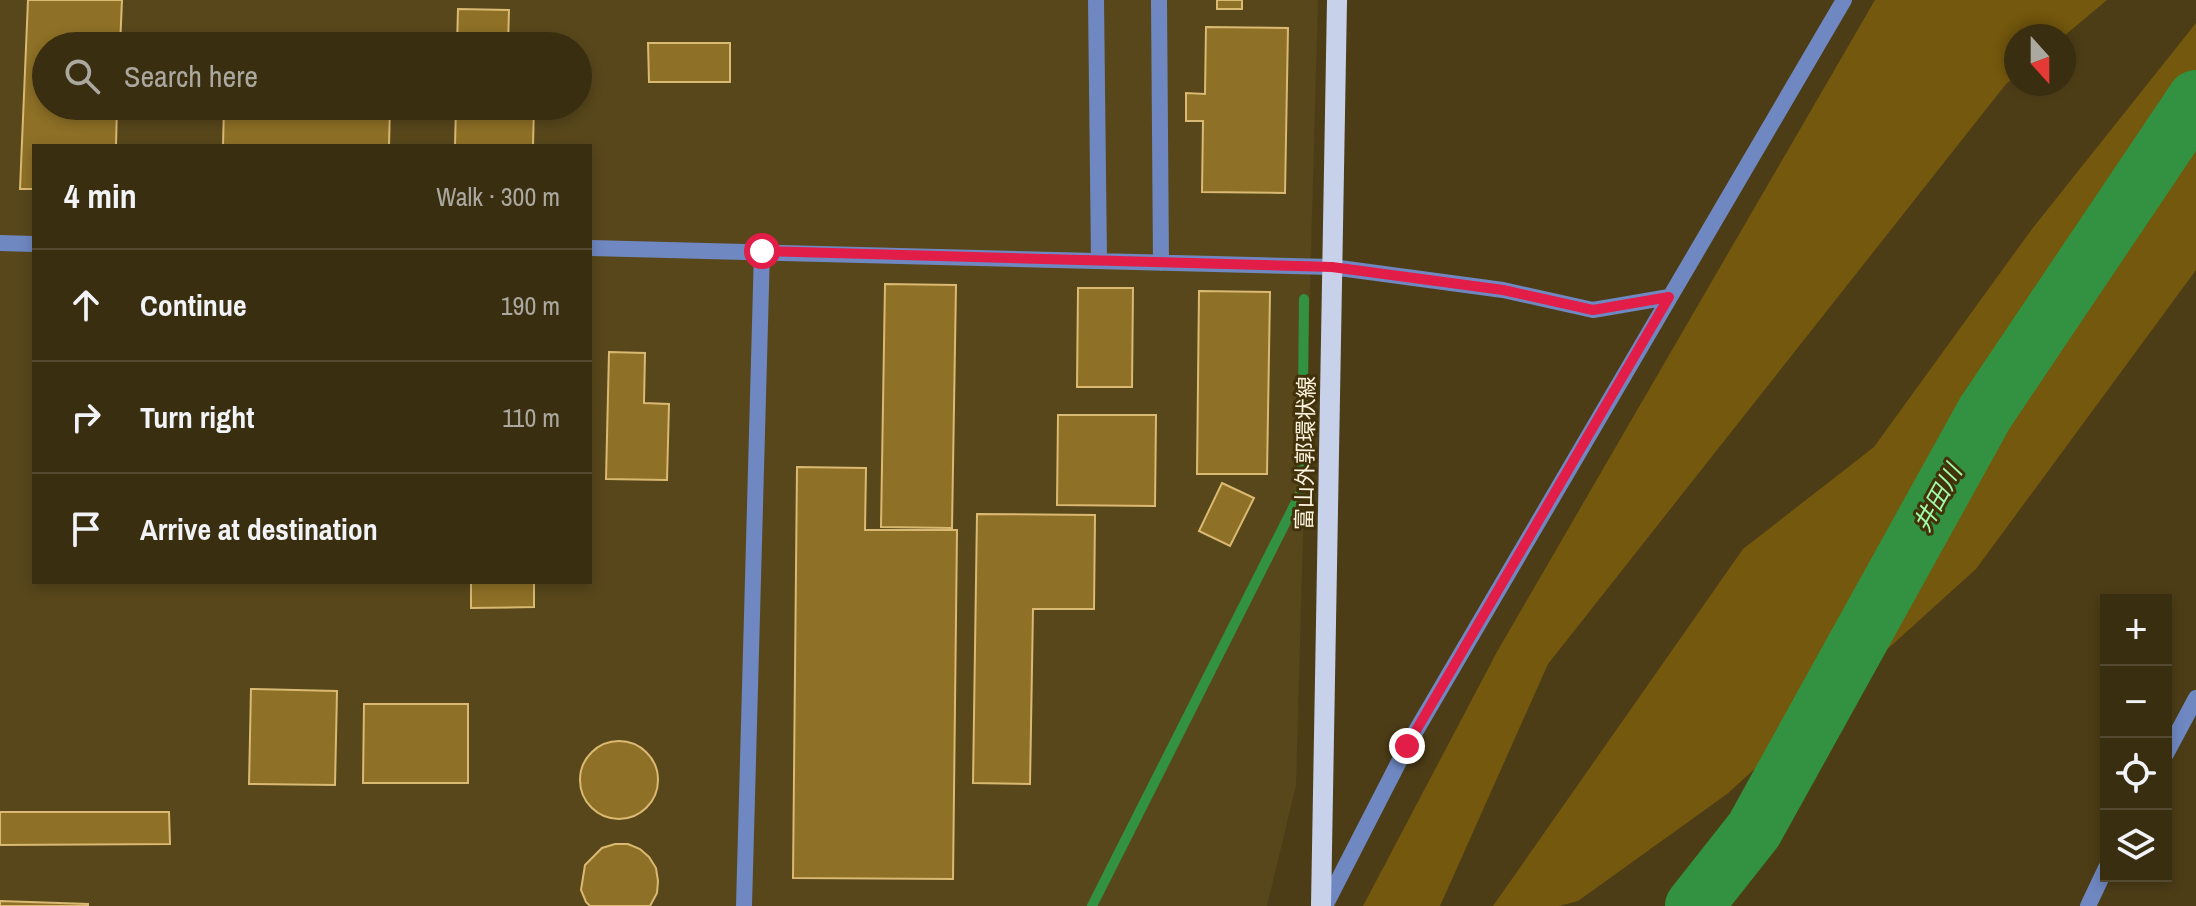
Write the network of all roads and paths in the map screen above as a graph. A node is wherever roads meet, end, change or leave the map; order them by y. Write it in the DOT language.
graph roads {
  1 [pos="1096,0"];
  2 [pos="1159,0"];
  3 [pos="1337,0"];
  4 [pos="1844,0"];
  5 [pos="0,243"];
  6 [pos="32,244"];
  7 [pos="592,248"];
  8 [pos="762,251"];
  9 [pos="1099,261"];
  10 [pos="1161,263"];
  11 [pos="1332,267"];
  12 [pos="1669,297"];
  13 [pos="2196,698"];
  14 [pos="2172,743"];
  15 [pos="2100,881"];
  16 [pos="744,906"];
  17 [pos="1323,906"];
  18 [pos="2088,906"];
  1 -- 9 [label="street"];
  2 -- 10 [label="street"];
  3 -- 11 [label="main road, 富山外郭環状線"];
  4 -- 12 [label="street"];
  5 -- 6 [label="street"];
  7 -- 8 [label="street"];
  8 -- 9 [label="street"];
  8 -- 16 [label="street"];
  9 -- 10 [label="street"];
  10 -- 11 [label="street"];
  11 -- 12 [label="street"];
  11 -- 17 [label="main road, 富山外郭環状線"];
  12 -- 17 [label="street"];
  13 -- 14 [label="street"];
  15 -- 18 [label="street"];
}
